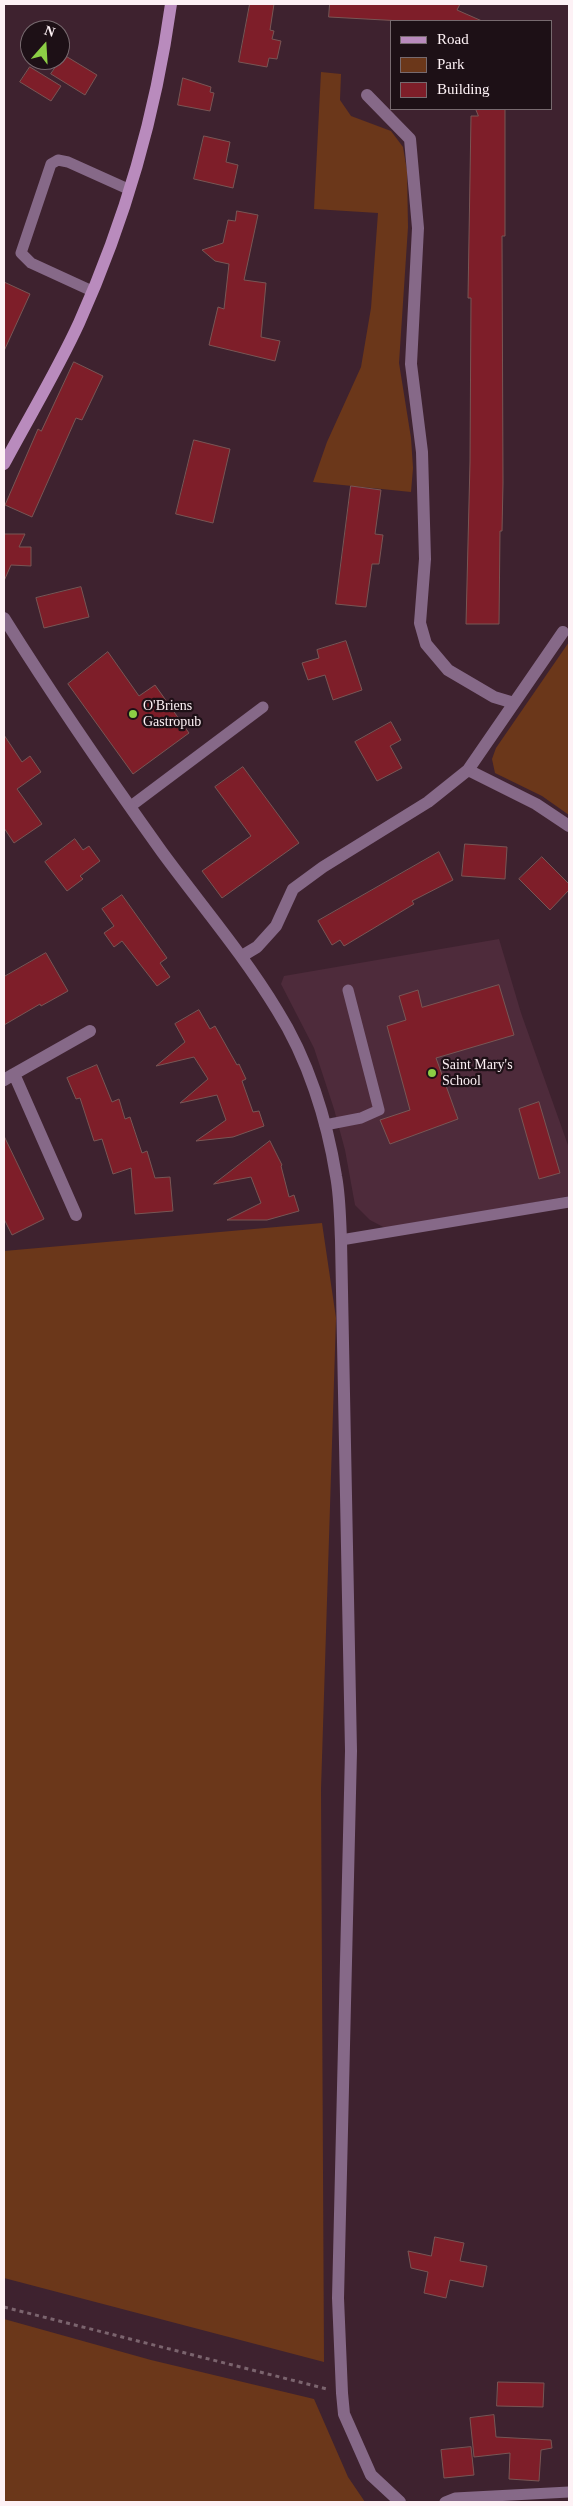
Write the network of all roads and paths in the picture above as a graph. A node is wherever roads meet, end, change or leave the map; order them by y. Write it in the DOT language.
graph roads {
  1 [pos="171,4"];
  2 [pos="367,95"];
  3 [pos="128,189"];
  4 [pos="92,291"];
  5 [pos="4,464"];
  6 [pos="4,618"];
  7 [pos="563,632"];
  8 [pos="514,703"];
  9 [pos="263,707"];
  10 [pos="468,770"];
  11 [pos="130,806"];
  12 [pos="569,826"];
  13 [pos="242,956"];
  14 [pos="348,990"];
  15 [pos="90,1031"];
  16 [pos="9,1077"];
  17 [pos="325,1126"];
  18 [pos="569,1202"];
  19 [pos="76,1216"];
  20 [pos="341,1240"];
  21 [pos="4,2307"];
  22 [pos="342,2393"];
  23 [pos="569,2492"];
  24 [pos="400,2502"];
  25 [pos="445,2502"];
  1 -- 3 [label="street"];
  2 -- 8 [label="street"];
  3 -- 4 [label="street"];
  3 -- 4 [label="lane"];
  4 -- 5 [label="street"];
  6 -- 11 [label="street"];
  7 -- 8 [label="street"];
  8 -- 10 [label="street"];
  9 -- 11 [label="lane"];
  10 -- 12 [label="street"];
  10 -- 13 [label="street"];
  11 -- 13 [label="street"];
  13 -- 17 [label="street"];
  14 -- 17 [label="lane"];
  15 -- 16 [label="street"];
  16 -- 19 [label="street"];
  17 -- 20 [label="street"];
  18 -- 20 [label="lane"];
  20 -- 22 [label="street"];
  21 -- 22 [label="path"];
  22 -- 24 [label="street"];
  23 -- 25 [label="lane"];
}
